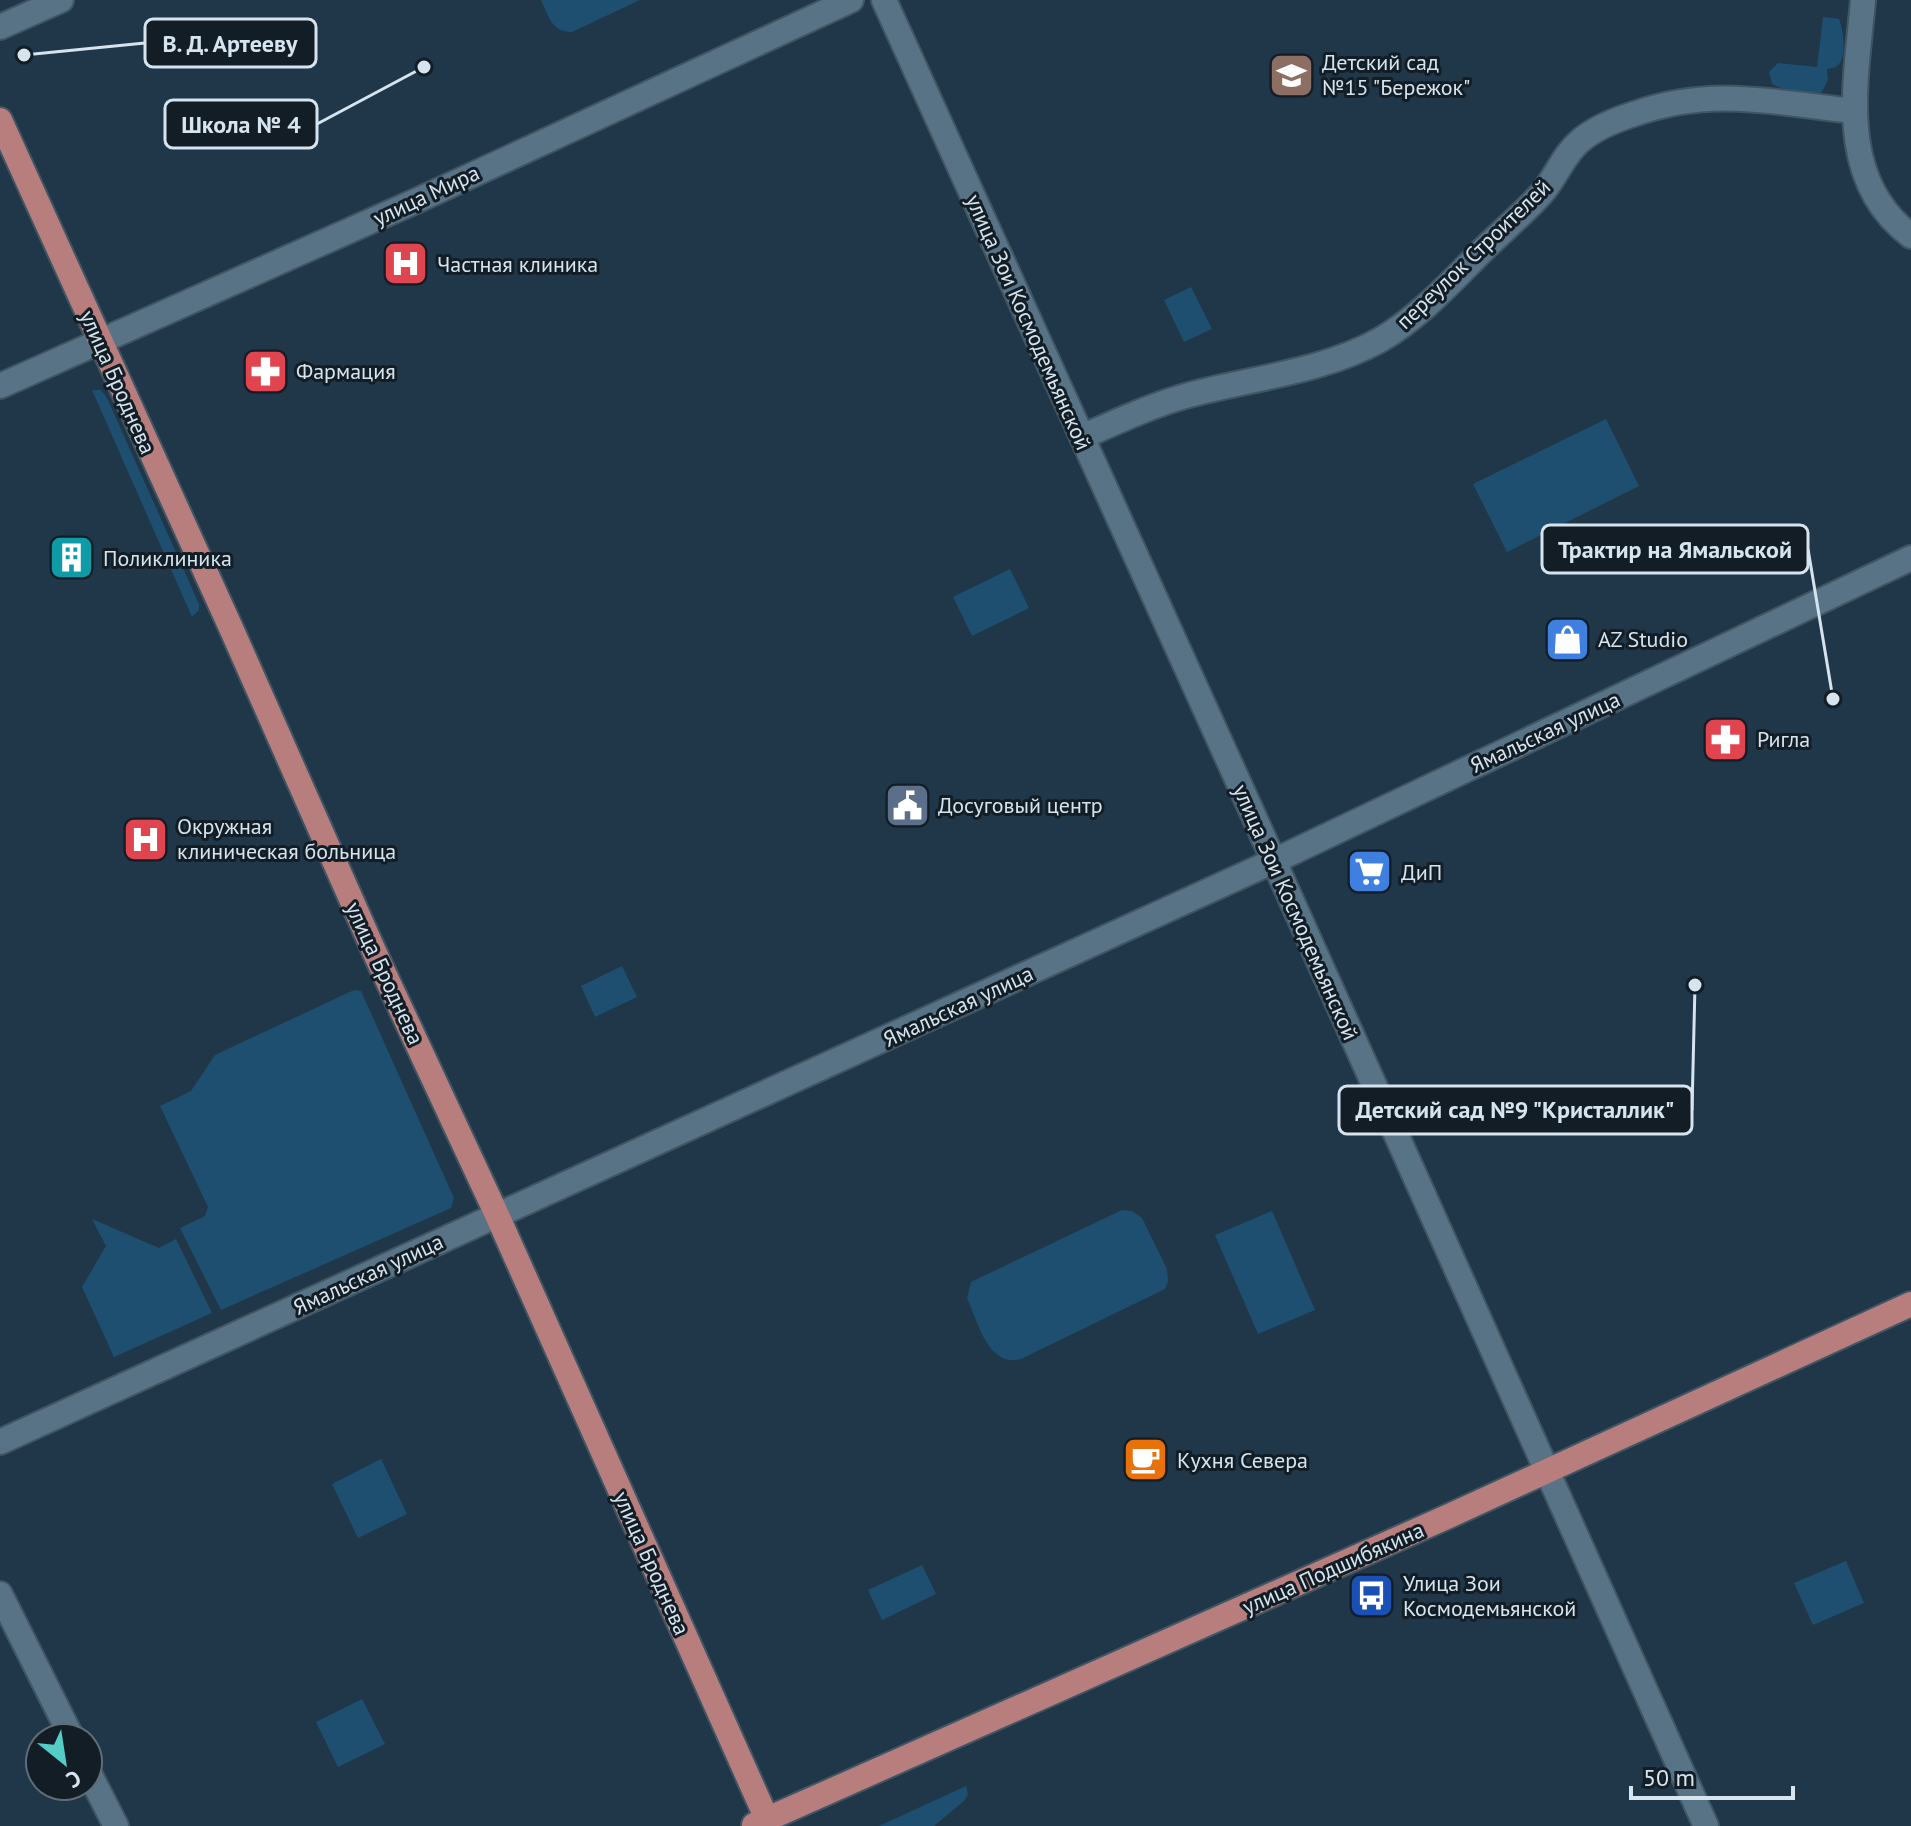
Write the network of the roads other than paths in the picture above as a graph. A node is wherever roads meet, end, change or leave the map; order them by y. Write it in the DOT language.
graph roads {
  1 [pos="61,0"];
  2 [pos="851,0"];
  3 [pos="884,0"];
  4 [pos="1863,0"];
  5 [pos="0,27"];
  6 [pos="1855,111"];
  7 [pos="0,120"];
  8 [pos="1911,236"];
  9 [pos="99,340"];
  10 [pos="0,386"];
  11 [pos="1082,437"];
  12 [pos="1911,558"];
  13 [pos="1274,861"];
  14 [pos="497,1215"];
  15 [pos="1911,1304"];
  16 [pos="0,1442"];
  17 [pos="1547,1472"];
  18 [pos="0,1594"];
  19 [pos="64,1722"];
  20 [pos="104,1802"];
  21 [pos="763,1824"];
  22 [pos="116,1826"];
  23 [pos="1706,1826"];
  1 -- 5 [label="street"];
  2 -- 9 [label="street, улица Мира"];
  3 -- 11 [label="street, улица Зои Космодемьянской"];
  4 -- 6 [label="street"];
  6 -- 8 [label="street"];
  6 -- 11 [label="street, переулок Строителей"];
  7 -- 9 [label="main road, улица Броднева"];
  9 -- 10 [label="street, улица Мира"];
  9 -- 14 [label="main road, улица Броднева"];
  11 -- 13 [label="street, улица Зои Космодемьянской"];
  12 -- 13 [label="street, Ямальская улица"];
  13 -- 14 [label="street, Ямальская улица"];
  13 -- 17 [label="street, улица Зои Космодемьянской"];
  14 -- 16 [label="street, Ямальская улица"];
  14 -- 21 [label="main road, улица Броднева"];
  15 -- 17 [label="main road, улица Подшибякина"];
  17 -- 21 [label="main road, улица Подшибякина"];
  17 -- 23 [label="street, улица Зои Космодемьянской"];
  18 -- 19 [label="street"];
  20 -- 22 [label="street"];
}
